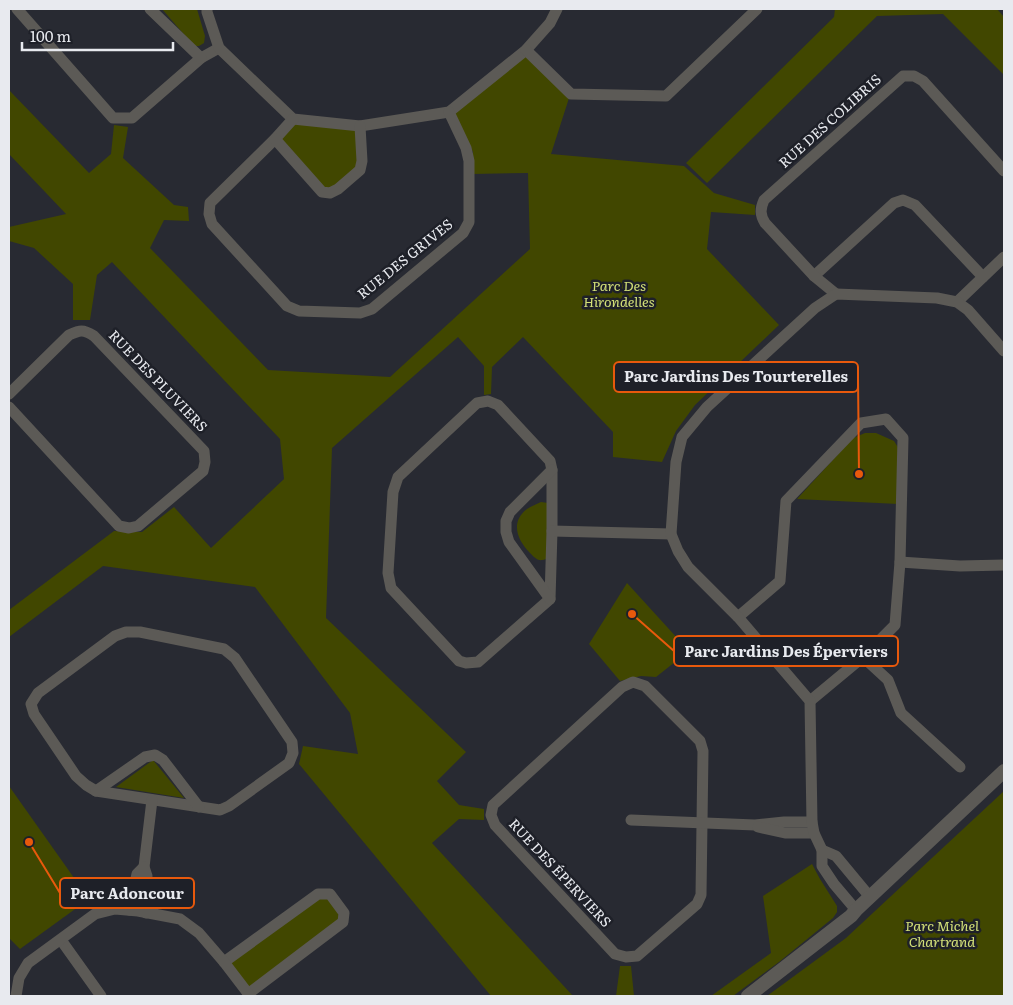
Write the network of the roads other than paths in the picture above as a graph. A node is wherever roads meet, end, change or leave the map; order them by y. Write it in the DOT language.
graph roads {
  1 [pos="17,9"];
  2 [pos="150,9"];
  3 [pos="207,9"];
  4 [pos="557,9"];
  5 [pos="757,9"];
  6 [pos="219,48"];
  7 [pos="526,50"];
  8 [pos="200,58"];
  9 [pos="449,112"];
  10 [pos="293,119"];
  11 [pos="360,126"];
  12 [pos="275,139"];
  13 [pos="1004,171"];
  14 [pos="1004,256"];
  15 [pos="814,276"];
  16 [pos="983,277"];
  17 [pos="836,294"];
  18 [pos="957,302"];
  19 [pos="1004,351"];
  20 [pos="9,394"];
  21 [pos="9,407"];
  22 [pos="552,470"];
  23 [pos="552,531"];
  24 [pos="671,534"];
  25 [pos="900,562"];
  26 [pos="1004,565"];
  27 [pos="550,598"];
  28 [pos="738,617"];
  29 [pos="863,657"];
  30 [pos="810,701"];
  31 [pos="960,768"];
  32 [pos="1004,771"];
  33 [pos="96,791"];
  34 [pos="152,800"];
  35 [pos="199,807"];
  36 [pos="631,820"];
  37 [pos="702,823"];
  38 [pos="813,828"];
  39 [pos="822,850"];
  40 [pos="144,866"];
  41 [pos="870,897"];
  42 [pos="129,910"];
  43 [pos="856,910"];
  44 [pos="146,913"];
  45 [pos="61,940"];
  46 [pos="224,962"];
  47 [pos="249,995"];
  48 [pos="16,996"];
  49 [pos="101,996"];
  50 [pos="748,996"];
  1 -- 8 [label="street"];
  2 -- 8 [label="street"];
  3 -- 6 [label="street"];
  4 -- 7 [label="street"];
  5 -- 7 [label="street"];
  6 -- 8 [label="street"];
  6 -- 10 [label="street"];
  7 -- 9 [label="street"];
  9 -- 11 [label="street"];
  9 -- 12 [label="street, RUE DES GRIVES"];
  10 -- 11 [label="street"];
  10 -- 12 [label="street"];
  11 -- 12 [label="street"];
  13 -- 15 [label="street, RUE DES COLIBRIS"];
  14 -- 16 [label="street"];
  15 -- 16 [label="street"];
  15 -- 17 [label="street, RUE DES COLIBRIS"];
  16 -- 18 [label="street"];
  17 -- 18 [label="street"];
  17 -- 24 [label="street"];
  18 -- 19 [label="street"];
  20 -- 21 [label="street, RUE DES PLUVIERS"];
  22 -- 23 [label="street"];
  22 -- 27 [label="street"];
  22 -- 27 [label="street"];
  23 -- 24 [label="street"];
  23 -- 27 [label="street"];
  24 -- 28 [label="street"];
  25 -- 26 [label="street"];
  25 -- 28 [label="street"];
  25 -- 29 [label="street"];
  28 -- 30 [label="street"];
  29 -- 30 [label="street"];
  29 -- 31 [label="street"];
  30 -- 38 [label="street"];
  32 -- 41 [label="street"];
  33 -- 34 [label="street"];
  33 -- 35 [label="street"];
  33 -- 35 [label="street"];
  34 -- 35 [label="street"];
  34 -- 40 [label="street"];
  36 -- 37 [label="street"];
  37 -- 37 [label="street, RUE DES ÉPERVIERS"];
  37 -- 38 [label="street"];
  38 -- 39 [label="street"];
  39 -- 41 [label="street"];
  39 -- 43 [label="street"];
  40 -- 42 [label="street"];
  40 -- 44 [label="street"];
  41 -- 43 [label="street"];
  42 -- 44 [label="street"];
  42 -- 45 [label="street"];
  43 -- 50 [label="street"];
  44 -- 46 [label="street"];
  45 -- 48 [label="street"];
  45 -- 49 [label="street"];
  46 -- 47 [label="street"];
  46 -- 47 [label="street"];
}
